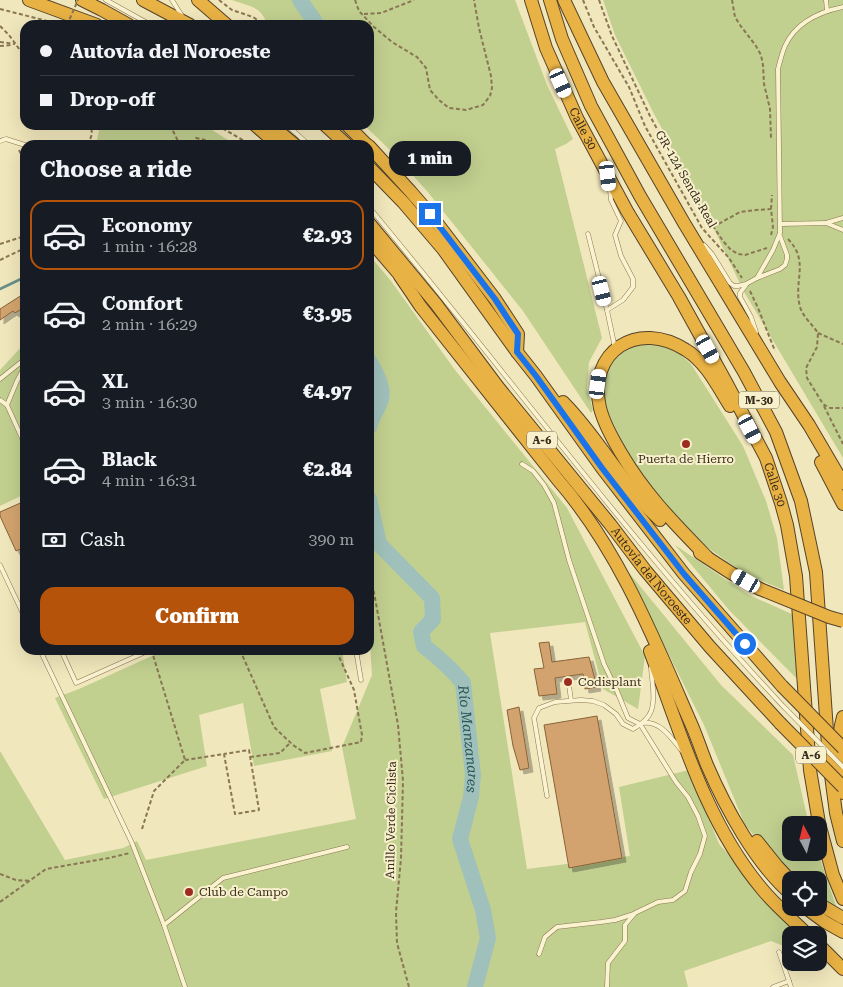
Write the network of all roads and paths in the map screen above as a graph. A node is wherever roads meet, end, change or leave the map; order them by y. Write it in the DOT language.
graph roads {
  1 [pos="29,0"];
  2 [pos="52,0"];
  3 [pos="78,0"];
  4 [pos="82,0"];
  5 [pos="143,0"];
  6 [pos="172,0"];
  7 [pos="198,0"];
  8 [pos="219,0"];
  9 [pos="356,0"];
  10 [pos="414,0"];
  11 [pos="474,0"];
  12 [pos="527,0"];
  13 [pos="531,0"];
  14 [pos="550,0"];
  15 [pos="564,0"];
  16 [pos="583,0"];
  17 [pos="599,0"];
  18 [pos="732,0"];
  19 [pos="826,0"];
  20 [pos="104,5"];
  21 [pos="843,7"];
  22 [pos="0,9"];
  23 [pos="827,10"];
  24 [pos="536,14"];
  25 [pos="363,15"];
  26 [pos="45,20"];
  27 [pos="68,20"];
  28 [pos="83,20"];
  29 [pos="99,20"];
  30 [pos="123,20"];
  31 [pos="139,20"];
  32 [pos="182,20"];
  33 [pos="186,20"];
  34 [pos="221,20"];
  35 [pos="256,20"];
  36 [pos="368,20"];
  37 [pos="0,26"];
  38 [pos="374,26"];
  39 [pos="9,35"];
  40 [pos="0,42"];
  41 [pos="6,42"];
  42 [pos="15,44"];
  43 [pos="0,46"];
  44 [pos="20,50"];
  45 [pos="226,130"];
  46 [pos="330,130"];
  47 [pos="352,130"];
  48 [pos="277,133"];
  49 [pos="772,139"];
  50 [pos="243,140"];
  51 [pos="288,140"];
  52 [pos="296,140"];
  53 [pos="342,140"];
  54 [pos="362,140"];
  55 [pos="0,141"];
  56 [pos="15,142"];
  57 [pos="20,144"];
  58 [pos="20,152"];
  59 [pos="374,152"];
  60 [pos="374,172"];
  61 [pos="608,176"];
  62 [pos="772,193"];
  63 [pos="771,209"];
  64 [pos="374,215"];
  65 [pos="843,218"];
  66 [pos="684,223"];
  67 [pos="826,223"];
  68 [pos="781,224"];
  69 [pos="713,227"];
  70 [pos="374,229"];
  71 [pos="843,230"];
  72 [pos="588,234"];
  73 [pos="780,234"];
  74 [pos="20,238"];
  75 [pos="374,243"];
  76 [pos="0,244"];
  77 [pos="448,246"];
  78 [pos="771,249"];
  79 [pos="20,250"];
  80 [pos="786,253"];
  81 [pos="0,260"];
  82 [pos="409,270"];
  83 [pos="757,278"];
  84 [pos="746,284"];
  85 [pos="607,310"];
  86 [pos="818,333"];
  87 [pos="843,344"];
  88 [pos="615,349"];
  89 [pos="772,358"];
  90 [pos="20,363"];
  91 [pos="20,375"];
  92 [pos="536,376"];
  93 [pos="0,379"];
  94 [pos="780,382"];
  95 [pos="0,400"];
  96 [pos="823,404"];
  97 [pos="7,405"];
  98 [pos="843,408"];
  99 [pos="20,434"];
  100 [pos="843,444"];
  101 [pos="766,458"];
  102 [pos="522,464"];
  103 [pos="558,480"];
  104 [pos="843,483"];
  105 [pos="843,504"];
  106 [pos="707,557"];
  107 [pos="0,565"];
  108 [pos="374,593"];
  109 [pos="20,607"];
  110 [pos="843,621"];
  111 [pos="648,646"];
  112 [pos="42,655"];
  113 [pos="63,655"];
  114 [pos="140,655"];
  115 [pos="153,655"];
  116 [pos="242,655"];
  117 [pos="338,655"];
  118 [pos="357,655"];
  119 [pos="362,680"];
  120 [pos="570,685"];
  121 [pos="571,700"];
  122 [pos="843,716"];
  123 [pos="690,721"];
  124 [pos="640,724"];
  125 [pos="290,742"];
  126 [pos="843,748"];
  127 [pos="224,754"];
  128 [pos="250,757"];
  129 [pos="185,760"];
  130 [pos="843,767"];
  131 [pos="694,770"];
  132 [pos="843,787"];
  133 [pos="843,793"];
  134 [pos="547,796"];
  135 [pos="142,829"];
  136 [pos="843,841"];
  137 [pos="348,847"];
  138 [pos="135,851"];
  139 [pos="782,872"];
  140 [pos="0,874"];
  141 [pos="31,881"];
  142 [pos="782,886"];
  143 [pos="843,900"];
  144 [pos="0,902"];
  145 [pos="827,912"];
  146 [pos="635,913"];
  147 [pos="820,916"];
  148 [pos="843,918"];
  149 [pos="164,925"];
  150 [pos="799,926"];
  151 [pos="843,932"];
  152 [pos="779,952"];
  153 [pos="827,953"];
  154 [pos="539,954"];
  155 [pos="843,969"];
  156 [pos="789,981"];
  157 [pos="185,987"];
  158 [pos="409,987"];
  159 [pos="607,987"];
  160 [pos="773,987"];
  161 [pos="791,987"];
  1 -- 28 [label="highway"];
  2 -- 29 [label="highway"];
  3 -- 27 [label="path, bridge"];
  4 -- 20 [label="highway"];
  5 -- 32 [label="highway"];
  6 -- 33 [label="lane"];
  7 -- 34 [label="highway"];
  8 -- 35 [label="path"];
  9 -- 25 [label="path"];
  10 -- 25 [label="path"];
  11 -- 38 [label="path"];
  12 -- 24 [label="lane"];
  13 -- 24 [label="highway, Calle 30 / M-30"];
  14 -- 136 [label="highway, Calle 30 / M-30"];
  15 -- 66 [label="highway"];
  16 -- 84 [label="path, GR-124 Senda Real"];
  17 -- 69 [label="path"];
  18 -- 49 [label="path"];
  19 -- 23 [label="lane"];
  20 -- 30 [label="highway"];
  20 -- 31 [label="lane"];
  21 -- 23 [label="lane"];
  22 -- 26 [label="path"];
  23 -- 68 [label="lane"];
  24 -- 61 [label="highway, Calle 30 / M-30"];
  25 -- 36 [label="path"];
  37 -- 39 [label="path"];
  39 -- 41 [label="path"];
  39 -- 42 [label="path"];
  40 -- 41 [label="path"];
  41 -- 42 [label="path"];
  42 -- 43 [label="path"];
  42 -- 44 [label="path"];
  45 -- 50 [label="path"];
  46 -- 53 [label="highway"];
  47 -- 54 [label="highway, A-6"];
  48 -- 51 [label="highway"];
  48 -- 52 [label="lane"];
  55 -- 56 [label="lane"];
  56 -- 57 [label="lane"];
  56 -- 58 [label="path"];
  59 -- 77 [label="highway, A-6"];
  60 -- 77 [label="highway, A-6"];
  61 -- 85 [label="lane"];
  61 -- 101 [label="highway, Calle 30 / M-30"];
  62 -- 63 [label="path"];
  63 -- 69 [label="path"];
  63 -- 78 [label="path"];
  64 -- 82 [label="lane"];
  65 -- 67 [label="lane"];
  66 -- 84 [label="lane"];
  66 -- 89 [label="highway"];
  67 -- 68 [label="lane"];
  67 -- 71 [label="lane"];
  68 -- 73 [label="lane"];
  69 -- 78 [label="path"];
  70 -- 82 [label="highway, Autovía del Noroeste / A-6"];
  72 -- 85 [label="lane"];
  73 -- 78 [label="lane"];
  73 -- 80 [label="lane"];
  73 -- 86 [label="path"];
  74 -- 76 [label="path"];
  75 -- 82 [label="highway, Autovía del Noroeste / A-6"];
  77 -- 92 [label="highway, A-6"];
  78 -- 80 [label="lane"];
  78 -- 83 [label="lane"];
  79 -- 81 [label="path"];
  80 -- 83 [label="lane"];
  82 -- 103 [label="highway"];
  82 -- 130 [label="lane, bridge"];
  82 -- 132 [label="highway, Autovía del Noroeste / A-6, bridge"];
  83 -- 84 [label="lane"];
  84 -- 89 [label="path, GR-124 Senda Real"];
  84 -- 89 [label="lane"];
  85 -- 88 [label="lane"];
  86 -- 87 [label="path"];
  86 -- 96 [label="path"];
  88 -- 101 [label="highway"];
  88 -- 106 [label="highway"];
  89 -- 94 [label="highway"];
  90 -- 93 [label="lane"];
  91 -- 97 [label="lane"];
  92 -- 106 [label="highway"];
  92 -- 126 [label="highway, A-6, bridge"];
  94 -- 104 [label="highway"];
  94 -- 105 [label="highway"];
  95 -- 97 [label="lane"];
  96 -- 98 [label="path"];
  96 -- 100 [label="path"];
  97 -- 99 [label="lane"];
  101 -- 143 [label="highway, Calle 30 / M-30"];
  102 -- 124 [label="lane"];
  103 -- 111 [label="highway"];
  103 -- 123 [label="highway"];
  106 -- 110 [label="highway, bridge"];
  107 -- 109 [label="lane"];
  108 -- 158 [label="path, Anillo Verde Ciclista"];
  111 -- 124 [label="lane"];
  111 -- 131 [label="highway"];
  112 -- 138 [label="lane"];
  113 -- 114 [label="lane"];
  115 -- 129 [label="path"];
  116 -- 125 [label="path"];
  117 -- 125 [label="path"];
  118 -- 119 [label="lane"];
  120 -- 121 [label="lane"];
  121 -- 124 [label="lane"];
  121 -- 134 [label="lane"];
  122 -- 133 [label="highway"];
  123 -- 139 [label="highway"];
  123 -- 142 [label="highway"];
  124 -- 131 [label="lane"];
  124 -- 146 [label="lane"];
  125 -- 128 [label="path"];
  127 -- 128 [label="path"];
  127 -- 128 [label="path"];
  127 -- 129 [label="path"];
  129 -- 135 [label="path"];
  131 -- 150 [label="highway"];
  137 -- 149 [label="lane"];
  138 -- 141 [label="path"];
  138 -- 149 [label="lane"];
  140 -- 141 [label="path"];
  141 -- 144 [label="path"];
  145 -- 148 [label="highway"];
  146 -- 154 [label="lane"];
  146 -- 159 [label="lane"];
  147 -- 151 [label="highway"];
  149 -- 157 [label="lane"];
  152 -- 156 [label="lane"];
  153 -- 155 [label="highway"];
  156 -- 160 [label="lane"];
  156 -- 161 [label="lane"];
}
